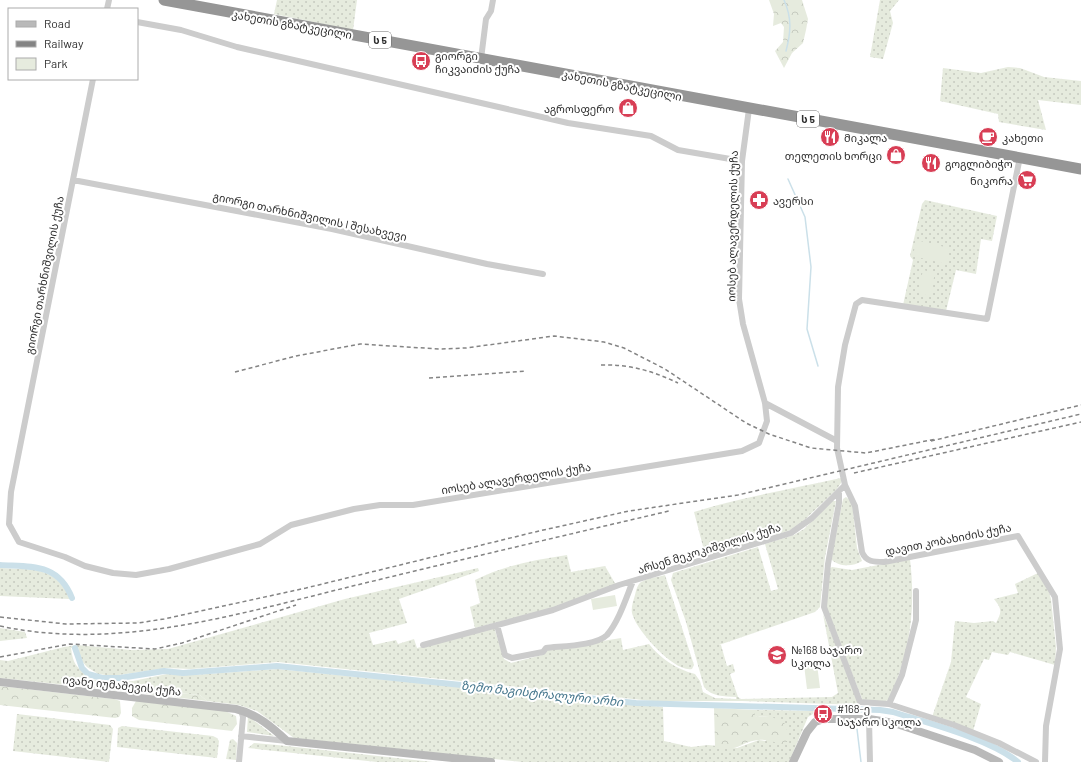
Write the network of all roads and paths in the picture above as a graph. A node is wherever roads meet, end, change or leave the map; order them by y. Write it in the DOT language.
graph roads {
  1 [pos="164,0"];
  2 [pos="493,0"];
  3 [pos="186,2"];
  4 [pos="138,22"];
  5 [pos="481,59"];
  6 [pos="93,80"];
  7 [pos="749,109"];
  8 [pos="1020,158"];
  9 [pos="742,161"];
  10 [pos="1081,169"];
  11 [pos="73,180"];
  12 [pos="542,274"];
  13 [pos="765,403"];
  14 [pos="837,441"];
  15 [pos="15,476"];
  16 [pos="845,485"];
  17 [pos="839,491"];
  18 [pos="633,581"];
  19 [pos="916,591"];
  20 [pos="497,625"];
  21 [pos="423,645"];
  22 [pos="0,682"];
  23 [pos="889,704"];
  24 [pos="241,710"];
  25 [pos="869,719"];
  26 [pos="241,736"];
  27 [pos="287,741"];
  28 [pos="239,762"];
  29 [pos="491,762"];
  30 [pos="793,762"];
  31 [pos="870,762"];
  32 [pos="999,762"];
  33 [pos="1036,762"];
  34 [pos="1045,762"];
  1 -- 3 [label="highway, კახეთის გზატკეცილი / ს 5"];
  2 -- 5 [label="street"];
  3 -- 5 [label="highway, კახეთის გზატკეცილი / ს 5"];
  4 -- 9 [label="street"];
  5 -- 7 [label="highway, კახეთის გზატკეცილი / ს 5"];
  6 -- 11 [label="street, გიორგი თარხნიშვილის ქუჩა"];
  7 -- 8 [label="highway, კახეთის გზატკეცილი / ს 5"];
  7 -- 9 [label="street, იოსებ ალავერდელის ქუჩა"];
  8 -- 10 [label="highway, კახეთის გზატკეცილი / ს 5"];
  8 -- 14 [label="street"];
  9 -- 13 [label="street, იოსებ ალავერდელის ქუჩა"];
  11 -- 12 [label="street, გიორგი თარხნიშვილის I შესახვევი"];
  11 -- 15 [label="street, გიორგი თარხნიშვილის ქუჩა"];
  13 -- 14 [label="street"];
  13 -- 15 [label="street, იოსებ ალავერდელის ქუჩა"];
  14 -- 16 [label="street"];
  16 -- 17 [label="street, არსენ მეკოკიშვილის ქუჩა"];
  16 -- 34 [label="street, დავით კობახიძის ქუჩა"];
  17 -- 18 [label="street, არსენ მეკოკიშვილის ქუჩა"];
  17 -- 23 [label="street"];
  18 -- 20 [label="street, არსენ მეკოკიშვილის ქუჩა"];
  18 -- 20 [label="street"];
  19 -- 23 [label="street"];
  20 -- 21 [label="street, არსენ მეკოკიშვილის ქუჩა"];
  22 -- 24 [label="street, ივანე იუმაშევის ქუჩა"];
  23 -- 33 [label="street"];
  24 -- 26 [label="street"];
  24 -- 27 [label="street, ივანე იუმაშევის ქუჩა"];
  25 -- 30 [label="street"];
  25 -- 31 [label="street"];
  25 -- 32 [label="street"];
  26 -- 27 [label="street"];
  26 -- 28 [label="street"];
  27 -- 29 [label="street"];
}
